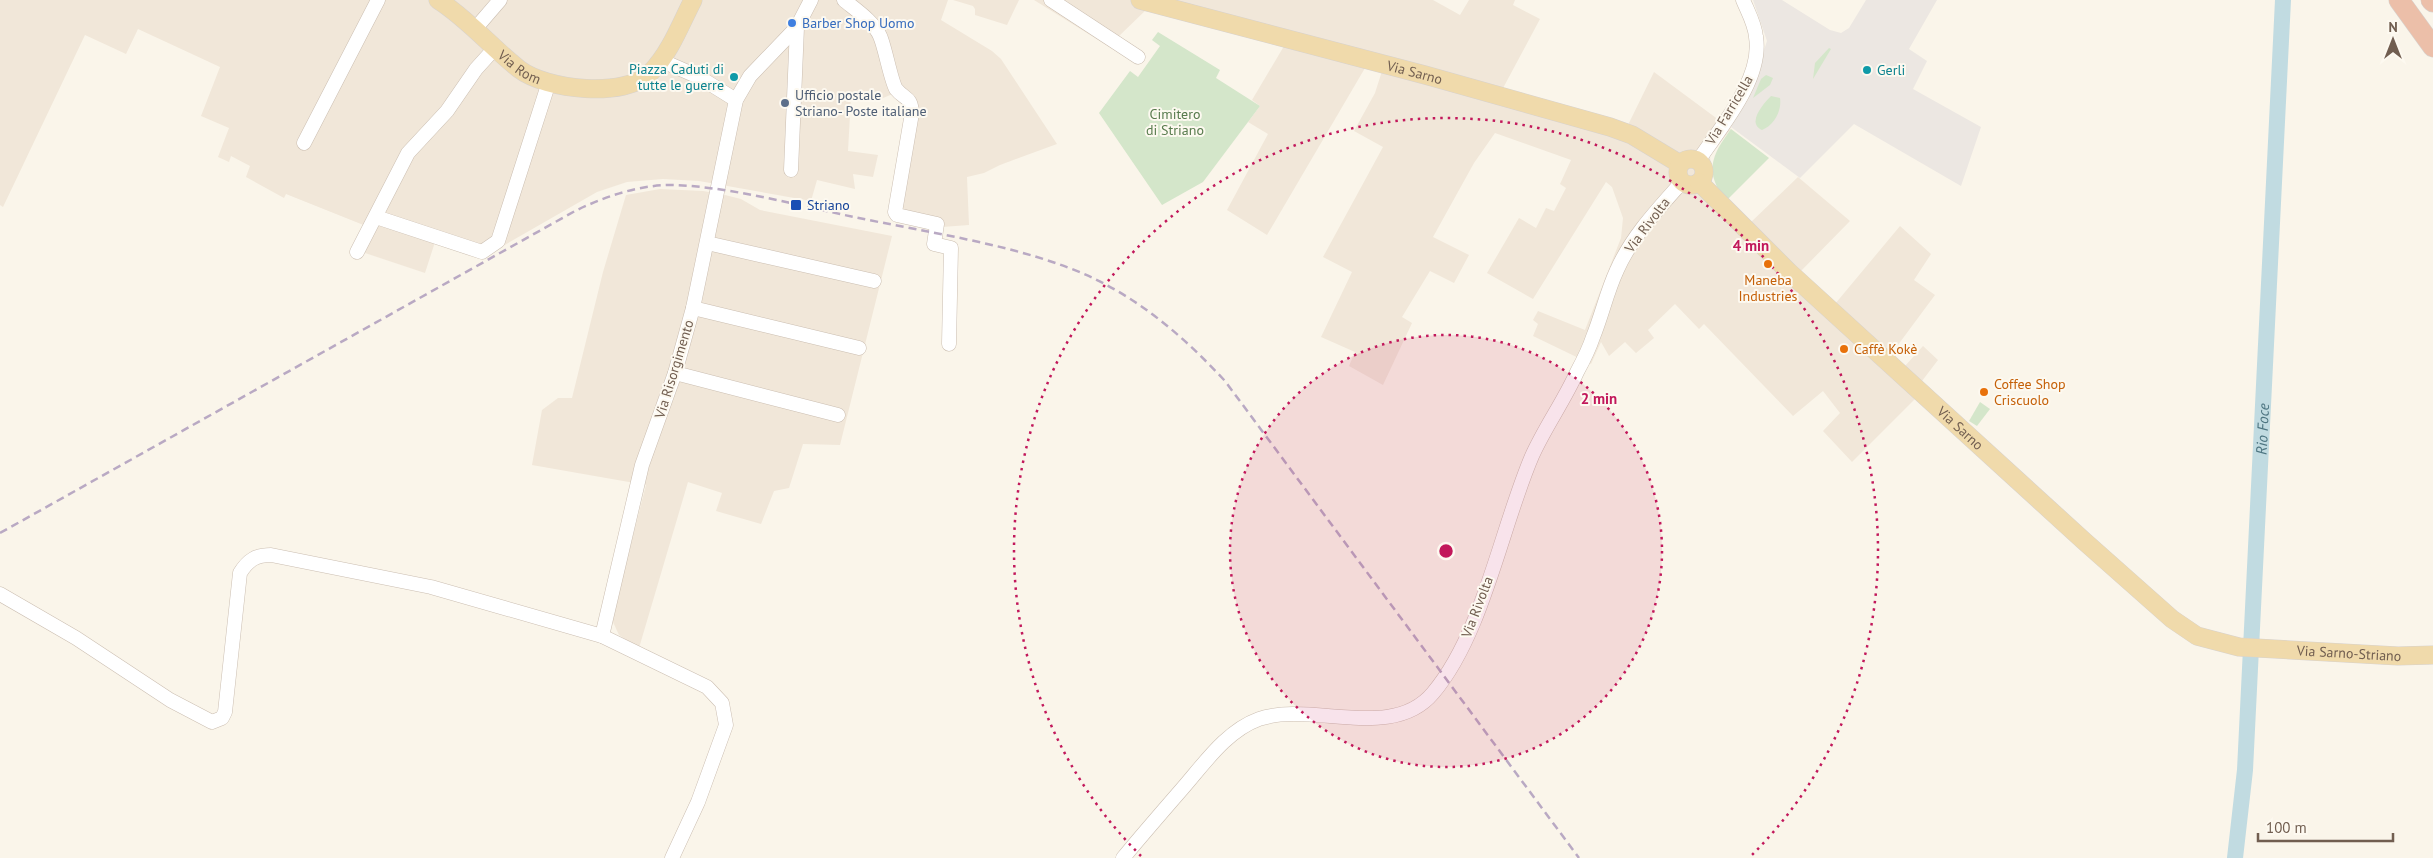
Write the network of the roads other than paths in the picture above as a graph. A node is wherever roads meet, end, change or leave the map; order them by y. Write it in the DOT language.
graph roads {
  1 [pos="378,0"];
  2 [pos="438,0"];
  3 [pos="500,0"];
  4 [pos="694,0"];
  5 [pos="811,0"];
  6 [pos="844,0"];
  7 [pos="1051,0"];
  8 [pos="1140,0"];
  9 [pos="1743,0"];
  10 [pos="2400,0"];
  11 [pos="797,27"];
  12 [pos="475,29"];
  13 [pos="2433,32"];
  14 [pos="2433,47"];
  15 [pos="495,48"];
  16 [pos="1138,57"];
  17 [pos="660,60"];
  18 [pos="549,82"];
  19 [pos="736,100"];
  20 [pos="304,143"];
  21 [pos="1698,161"];
  22 [pos="791,170"];
  23 [pos="1681,173"];
  24 [pos="1700,182"];
  25 [pos="376,217"];
  26 [pos="706,243"];
  27 [pos="358,252"];
  28 [pos="874,281"];
  29 [pos="693,308"];
  30 [pos="949,344"];
  31 [pos="859,348"];
  32 [pos="675,373"];
  33 [pos="838,415"];
  34 [pos="0,594"];
  35 [pos="602,636"];
  36 [pos="2264,648"];
  37 [pos="2433,655"];
  38 [pos="672,858"];
  39 [pos="1122,858"];
  1 -- 20 [label="street"];
  2 -- 12 [label="main road, Via Rom"];
  3 -- 12 [label="street"];
  4 -- 17 [label="main road, Via Rom"];
  5 -- 11 [label="street, Via Risorgimento"];
  6 -- 30 [label="street"];
  7 -- 16 [label="street"];
  8 -- 23 [label="main road, Via Sarno"];
  9 -- 21 [label="street, Via Farricella"];
  10 -- 13 [label="highway"];
  10 -- 14 [label="highway"];
  11 -- 19 [label="street, Via Risorgimento"];
  11 -- 22 [label="street"];
  12 -- 15 [label="main road, Via Rom"];
  15 -- 18 [label="main road, Via Rom"];
  15 -- 25 [label="street"];
  17 -- 18 [label="main road, Via Rom"];
  17 -- 19 [label="street"];
  18 -- 25 [label="street"];
  19 -- 26 [label="street, Via Risorgimento"];
  21 -- 23 [label="main road"];
  21 -- 24 [label="main road"];
  23 -- 24 [label="main road"];
  23 -- 39 [label="street, Via Rivolta"];
  24 -- 36 [label="main road, Via Sarno"];
  25 -- 27 [label="street"];
  26 -- 28 [label="street"];
  26 -- 29 [label="street, Via Risorgimento"];
  29 -- 31 [label="street"];
  29 -- 32 [label="street, Via Risorgimento"];
  32 -- 33 [label="street"];
  32 -- 35 [label="street, Via Risorgimento"];
  34 -- 35 [label="street"];
  35 -- 38 [label="street"];
  36 -- 37 [label="main road, Via Sarno-Striano"];
}
